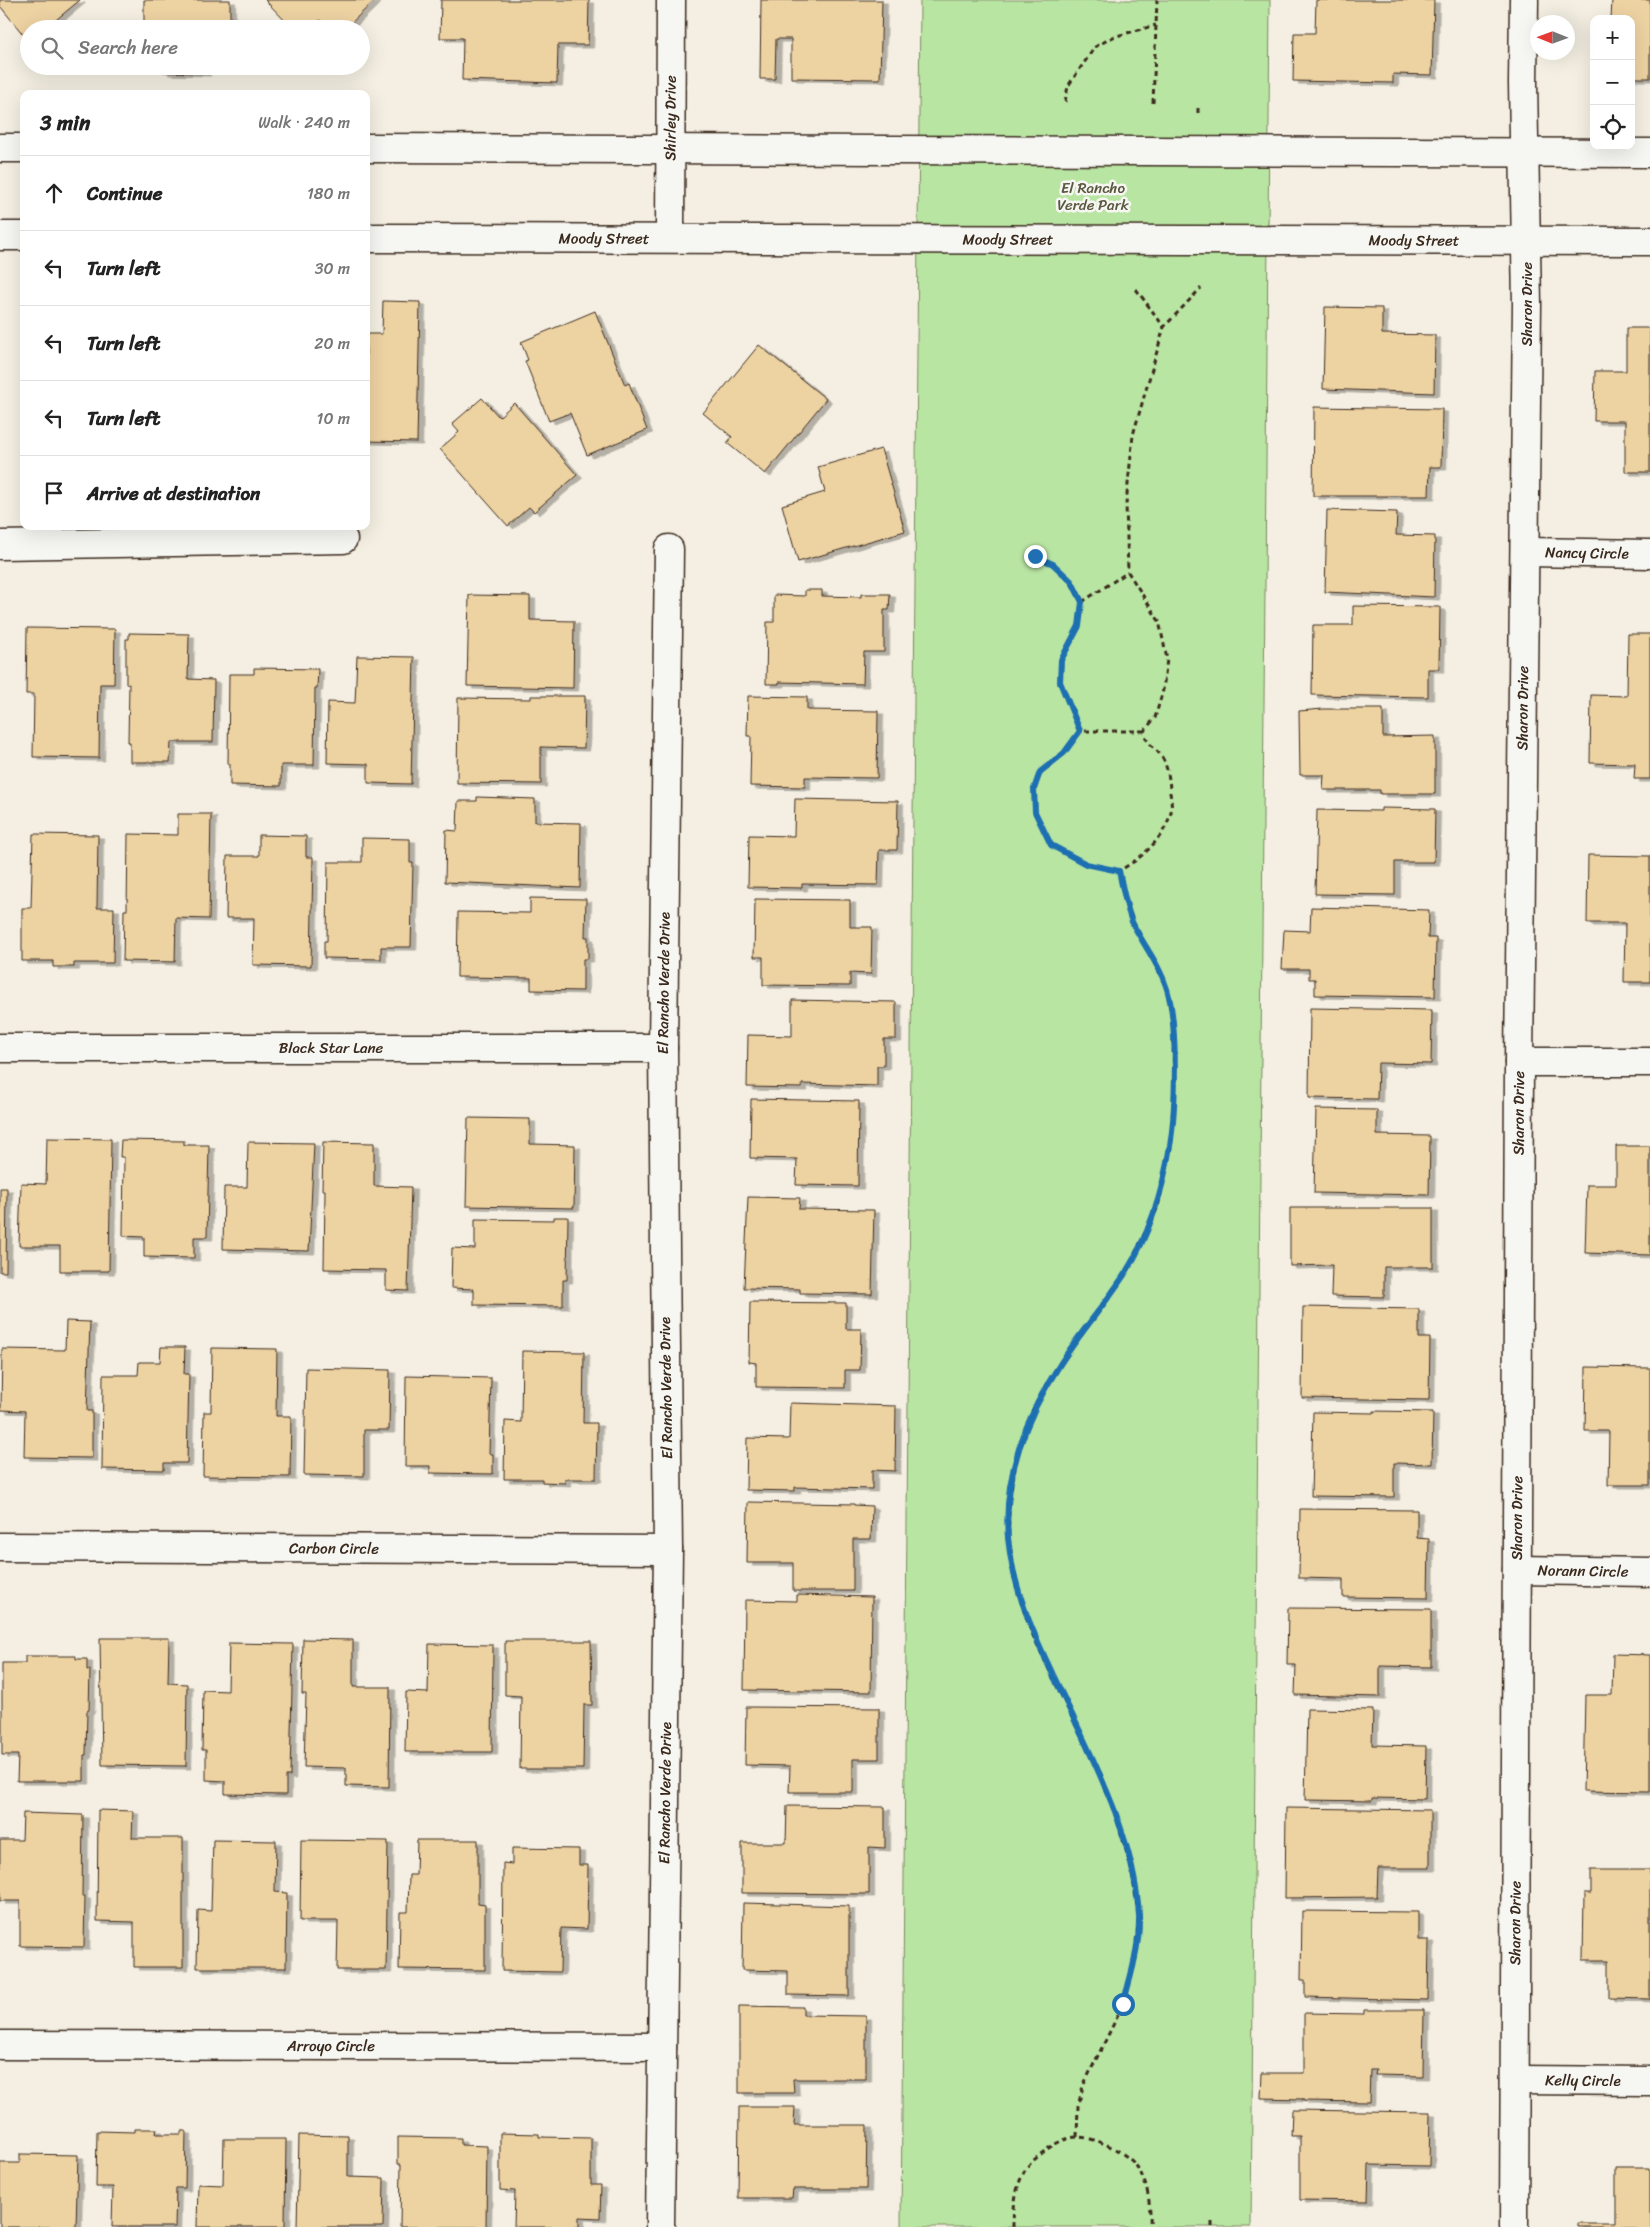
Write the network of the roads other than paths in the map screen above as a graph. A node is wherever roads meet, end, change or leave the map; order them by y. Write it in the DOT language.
graph roads {
  1 [pos="672,0"];
  2 [pos="1524,0"];
  3 [pos="0,148"];
  4 [pos="20,148"];
  5 [pos="370,148"];
  6 [pos="672,148"];
  7 [pos="1525,152"];
  8 [pos="1650,153"];
  9 [pos="0,236"];
  10 [pos="20,236"];
  11 [pos="670,237"];
  12 [pos="370,238"];
  13 [pos="1527,240"];
  14 [pos="1650,241"];
  15 [pos="343,539"];
  16 [pos="0,545"];
  17 [pos="669,549"];
  18 [pos="1525,552"];
  19 [pos="1650,554"];
  20 [pos="0,1048"];
  21 [pos="663,1048"];
  22 [pos="1519,1062"];
  23 [pos="1650,1062"];
  24 [pos="0,1547"];
  25 [pos="668,1550"];
  26 [pos="1517,1570"];
  27 [pos="1650,1572"];
  28 [pos="0,2045"];
  29 [pos="662,2047"];
  30 [pos="1515,2080"];
  31 [pos="1650,2081"];
  32 [pos="660,2227"];
  33 [pos="1514,2227"];
  1 -- 6 [label="street, Shirley Drive"];
  2 -- 7 [label="street, Sharon Drive"];
  3 -- 4 [label="street"];
  5 -- 6 [label="street"];
  6 -- 7 [label="street"];
  6 -- 11 [label="street, Shirley Drive"];
  7 -- 8 [label="street"];
  7 -- 13 [label="street, Sharon Drive"];
  9 -- 10 [label="street"];
  11 -- 12 [label="street, Moody Street"];
  11 -- 13 [label="street, Moody Street"];
  13 -- 14 [label="street, Moody Street"];
  13 -- 18 [label="street, Sharon Drive"];
  15 -- 16 [label="street"];
  17 -- 21 [label="street, El Rancho Verde Drive"];
  18 -- 19 [label="street, Nancy Circle"];
  18 -- 22 [label="street, Sharon Drive"];
  20 -- 21 [label="street, Black Star Lane"];
  21 -- 25 [label="street, El Rancho Verde Drive"];
  22 -- 23 [label="street"];
  22 -- 26 [label="street, Sharon Drive"];
  24 -- 25 [label="street, Carbon Circle"];
  25 -- 29 [label="street, El Rancho Verde Drive"];
  26 -- 27 [label="street, Norann Circle"];
  26 -- 30 [label="street, Sharon Drive"];
  28 -- 29 [label="street, Arroyo Circle"];
  29 -- 32 [label="street, El Rancho Verde Drive"];
  30 -- 31 [label="street, Kelly Circle"];
  30 -- 33 [label="street, Sharon Drive"];
}
